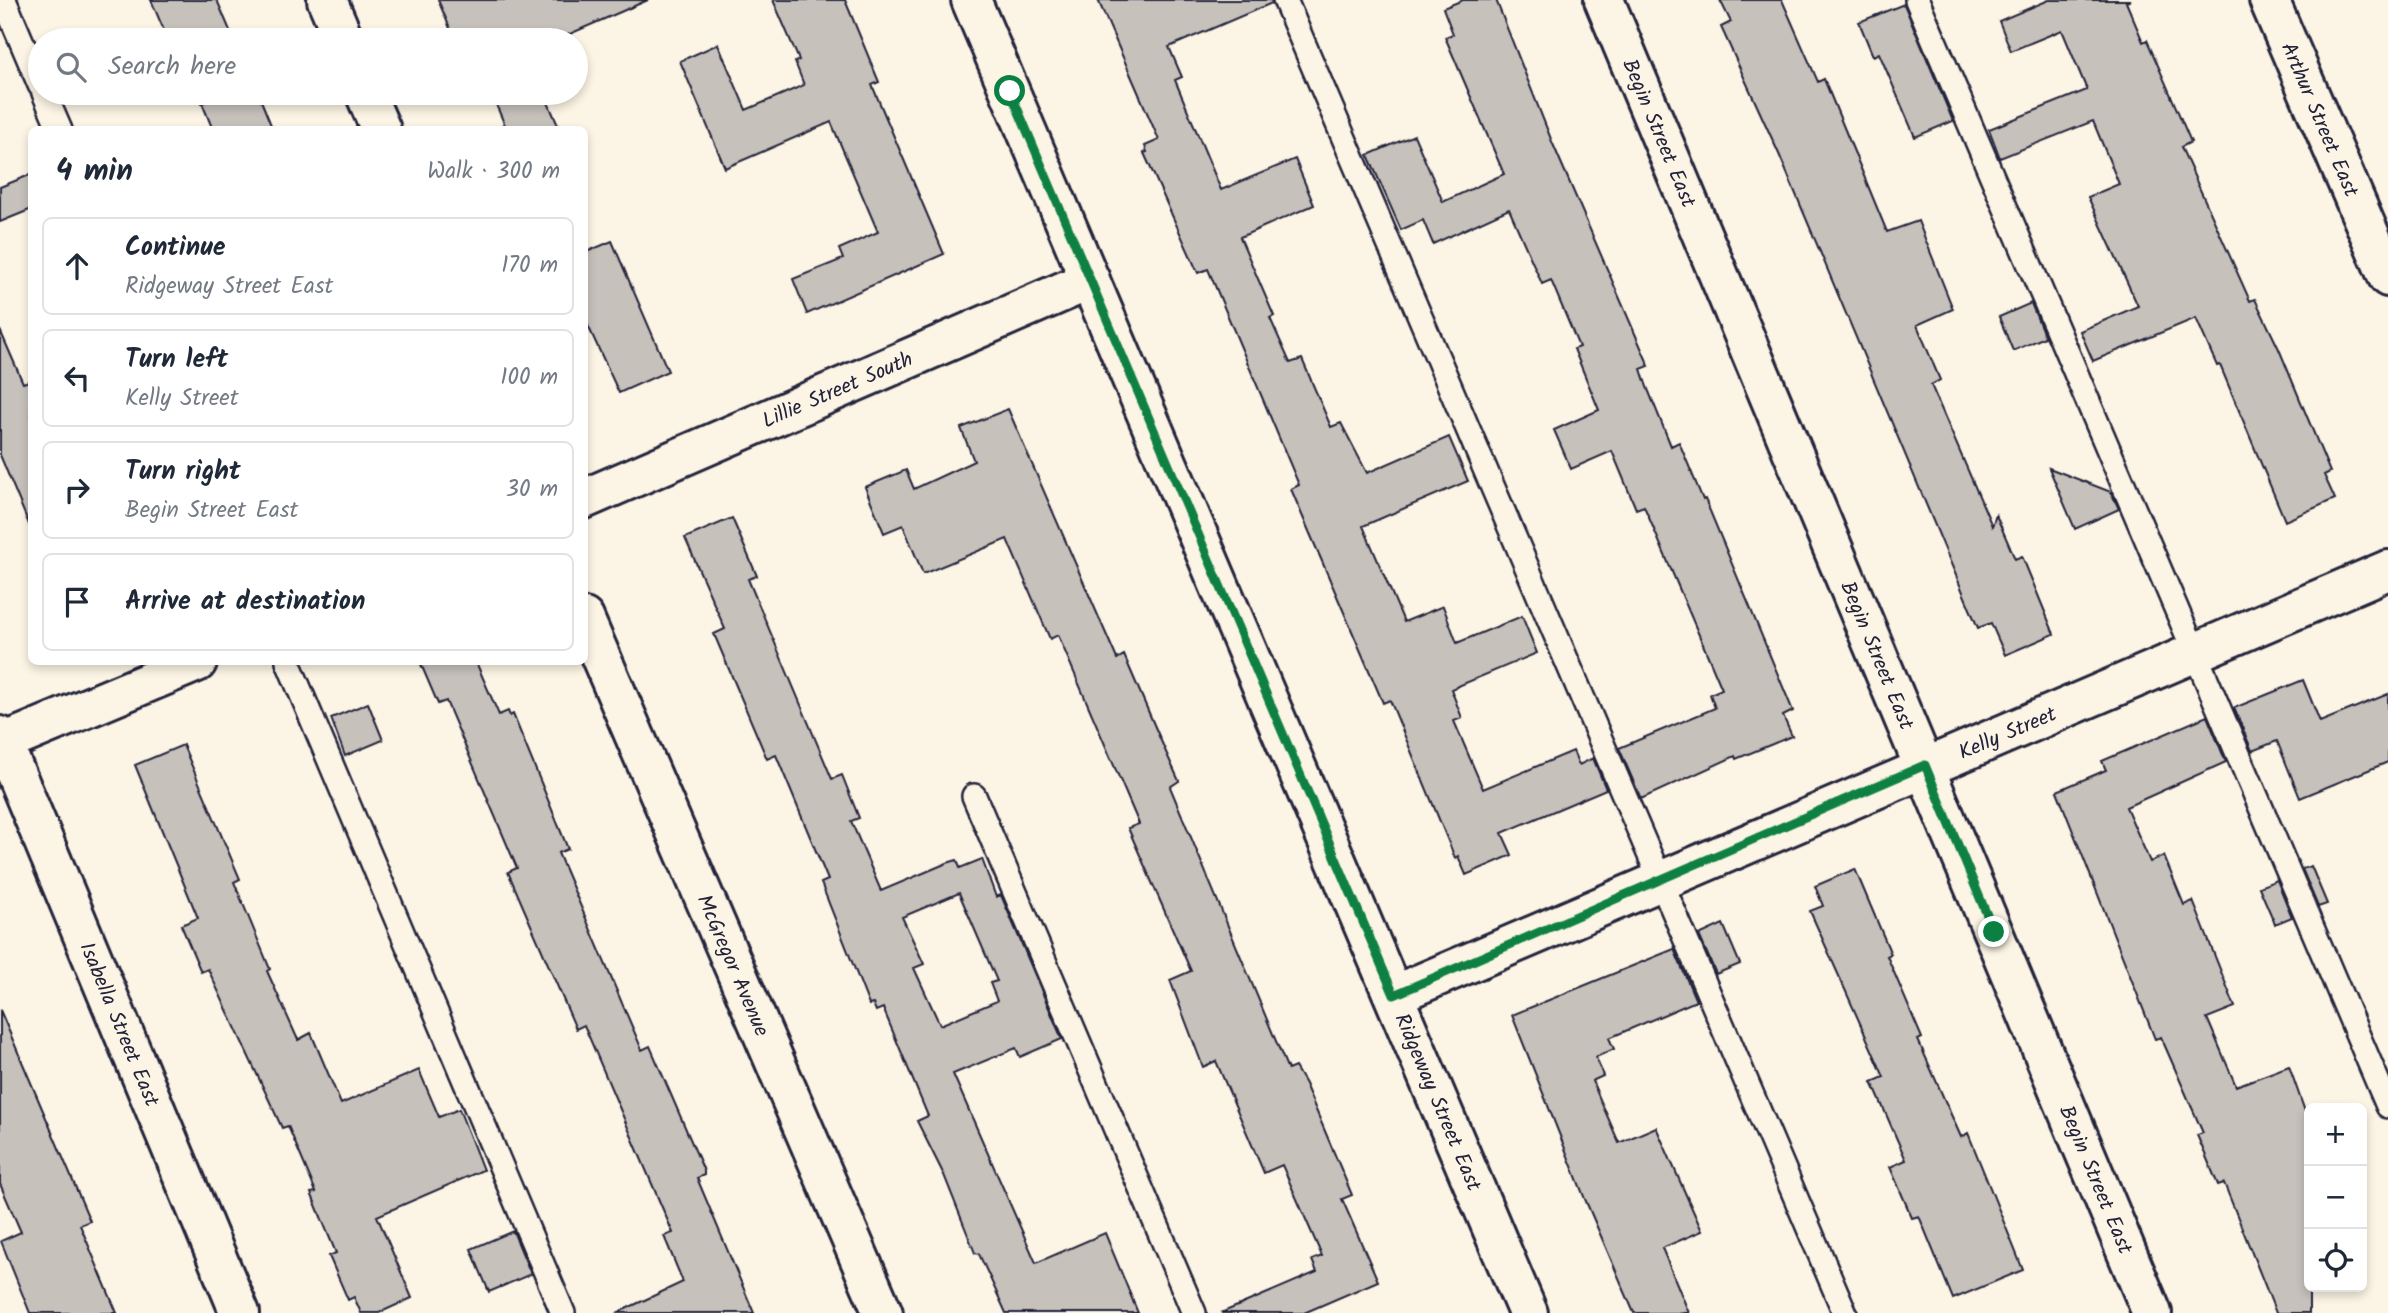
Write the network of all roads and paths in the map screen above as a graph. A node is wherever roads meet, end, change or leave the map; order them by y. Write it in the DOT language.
graph roads {
  1 [pos="4,0"];
  2 [pos="327,0"];
  3 [pos="971,0"];
  4 [pos="1285,0"];
  5 [pos="1604,0"];
  6 [pos="1917,0"];
  7 [pos="2269,0"];
  8 [pos="339,28"];
  9 [pos="28,57"];
  10 [pos="49,105"];
  11 [pos="370,105"];
  12 [pos="58,126"];
  13 [pos="379,126"];
  14 [pos="2388,277"];
  15 [pos="1090,280"];
  16 [pos="588,497"];
  17 [pos="2388,570"];
  18 [pos="588,627"];
  19 [pos="2194,653"];
  20 [pos="189,665"];
  21 [pos="289,665"];
  22 [pos="1,739"];
  23 [pos="1925,765"];
  24 [pos="974,796"];
  25 [pos="1658,881"];
  26 [pos="1394,995"];
  27 [pos="2388,1106"];
  28 [pos="240,1313"];
  29 [pos="564,1313"];
  30 [pos="883,1313"];
  31 [pos="1194,1313"];
  32 [pos="1528,1313"];
  33 [pos="1845,1313"];
  34 [pos="2152,1313"];
  1 -- 9 [label="lane"];
  2 -- 8 [label="street"];
  3 -- 15 [label="street, Ridgeway Street East"];
  4 -- 25 [label="lane"];
  5 -- 23 [label="street, Begin Street East"];
  6 -- 19 [label="lane"];
  7 -- 14 [label="street, Arthur Street East"];
  10 -- 12 [label="lane"];
  11 -- 13 [label="street"];
  15 -- 16 [label="street, Lillie Street South"];
  15 -- 26 [label="street, Ridgeway Street East"];
  17 -- 19 [label="street, Kelly Street"];
  18 -- 30 [label="street, McGregor Avenue"];
  19 -- 23 [label="street, Kelly Street"];
  19 -- 27 [label="lane"];
  20 -- 22 [label="street"];
  21 -- 29 [label="lane"];
  22 -- 28 [label="street, Isabella Street East"];
  23 -- 25 [label="street, Kelly Street"];
  23 -- 34 [label="street, Begin Street East"];
  24 -- 31 [label="lane"];
  25 -- 26 [label="street, Kelly Street"];
  25 -- 33 [label="lane"];
  26 -- 32 [label="street, Ridgeway Street East"];
}
